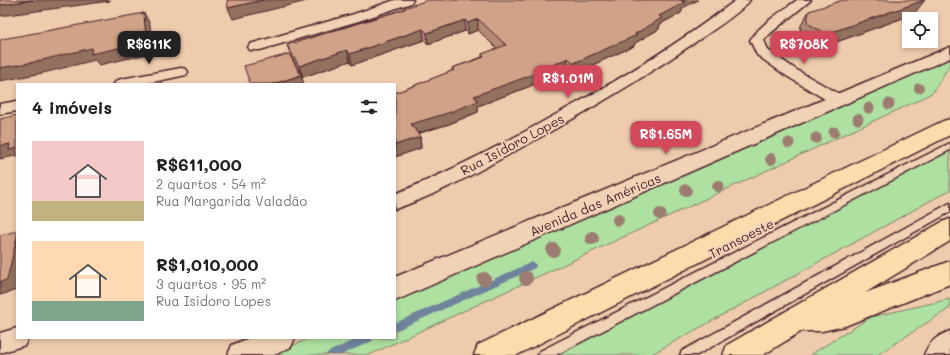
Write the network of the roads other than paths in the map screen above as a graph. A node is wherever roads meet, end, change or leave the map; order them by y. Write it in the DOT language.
graph roads {
  1 [pos="407,0"];
  2 [pos="744,0"];
  3 [pos="805,0"];
  4 [pos="255,47"];
  5 [pos="950,52"];
  6 [pos="181,72"];
  7 [pos="126,83"];
  8 [pos="838,100"];
  9 [pos="16,106"];
  10 [pos="0,109"];
  11 [pos="950,110"];
  12 [pos="950,126"];
  13 [pos="950,146"];
  14 [pos="900,152"];
  15 [pos="396,202"];
  16 [pos="950,207"];
  17 [pos="950,228"];
  18 [pos="950,272"];
  19 [pos="396,289"];
  20 [pos="797,319"];
  21 [pos="16,338"];
  22 [pos="279,339"];
  23 [pos="0,343"];
  24 [pos="950,345"];
  25 [pos="242,355"];
  26 [pos="488,355"];
  27 [pos="544,355"];
  28 [pos="686,355"];
  29 [pos="737,355"];
  30 [pos="938,355"];
  1 -- 4 [label="street"];
  2 -- 15 [label="street, Rua Isidoro Lopes"];
  3 -- 8 [label="street"];
  5 -- 8 [label="main road, Avenida das Américas"];
  6 -- 7 [label="street"];
  8 -- 19 [label="main road, Avenida das Américas"];
  9 -- 10 [label="street"];
  11 -- 14 [label="highway"];
  12 -- 14 [label="highway"];
  13 -- 27 [label="lane, Transoeste"];
  14 -- 26 [label="highway"];
  16 -- 28 [label="lane"];
  17 -- 20 [label="highway"];
  18 -- 20 [label="highway"];
  20 -- 29 [label="highway"];
  21 -- 23 [label="street"];
  22 -- 25 [label="main road"];
  24 -- 30 [label="main road"];
}
